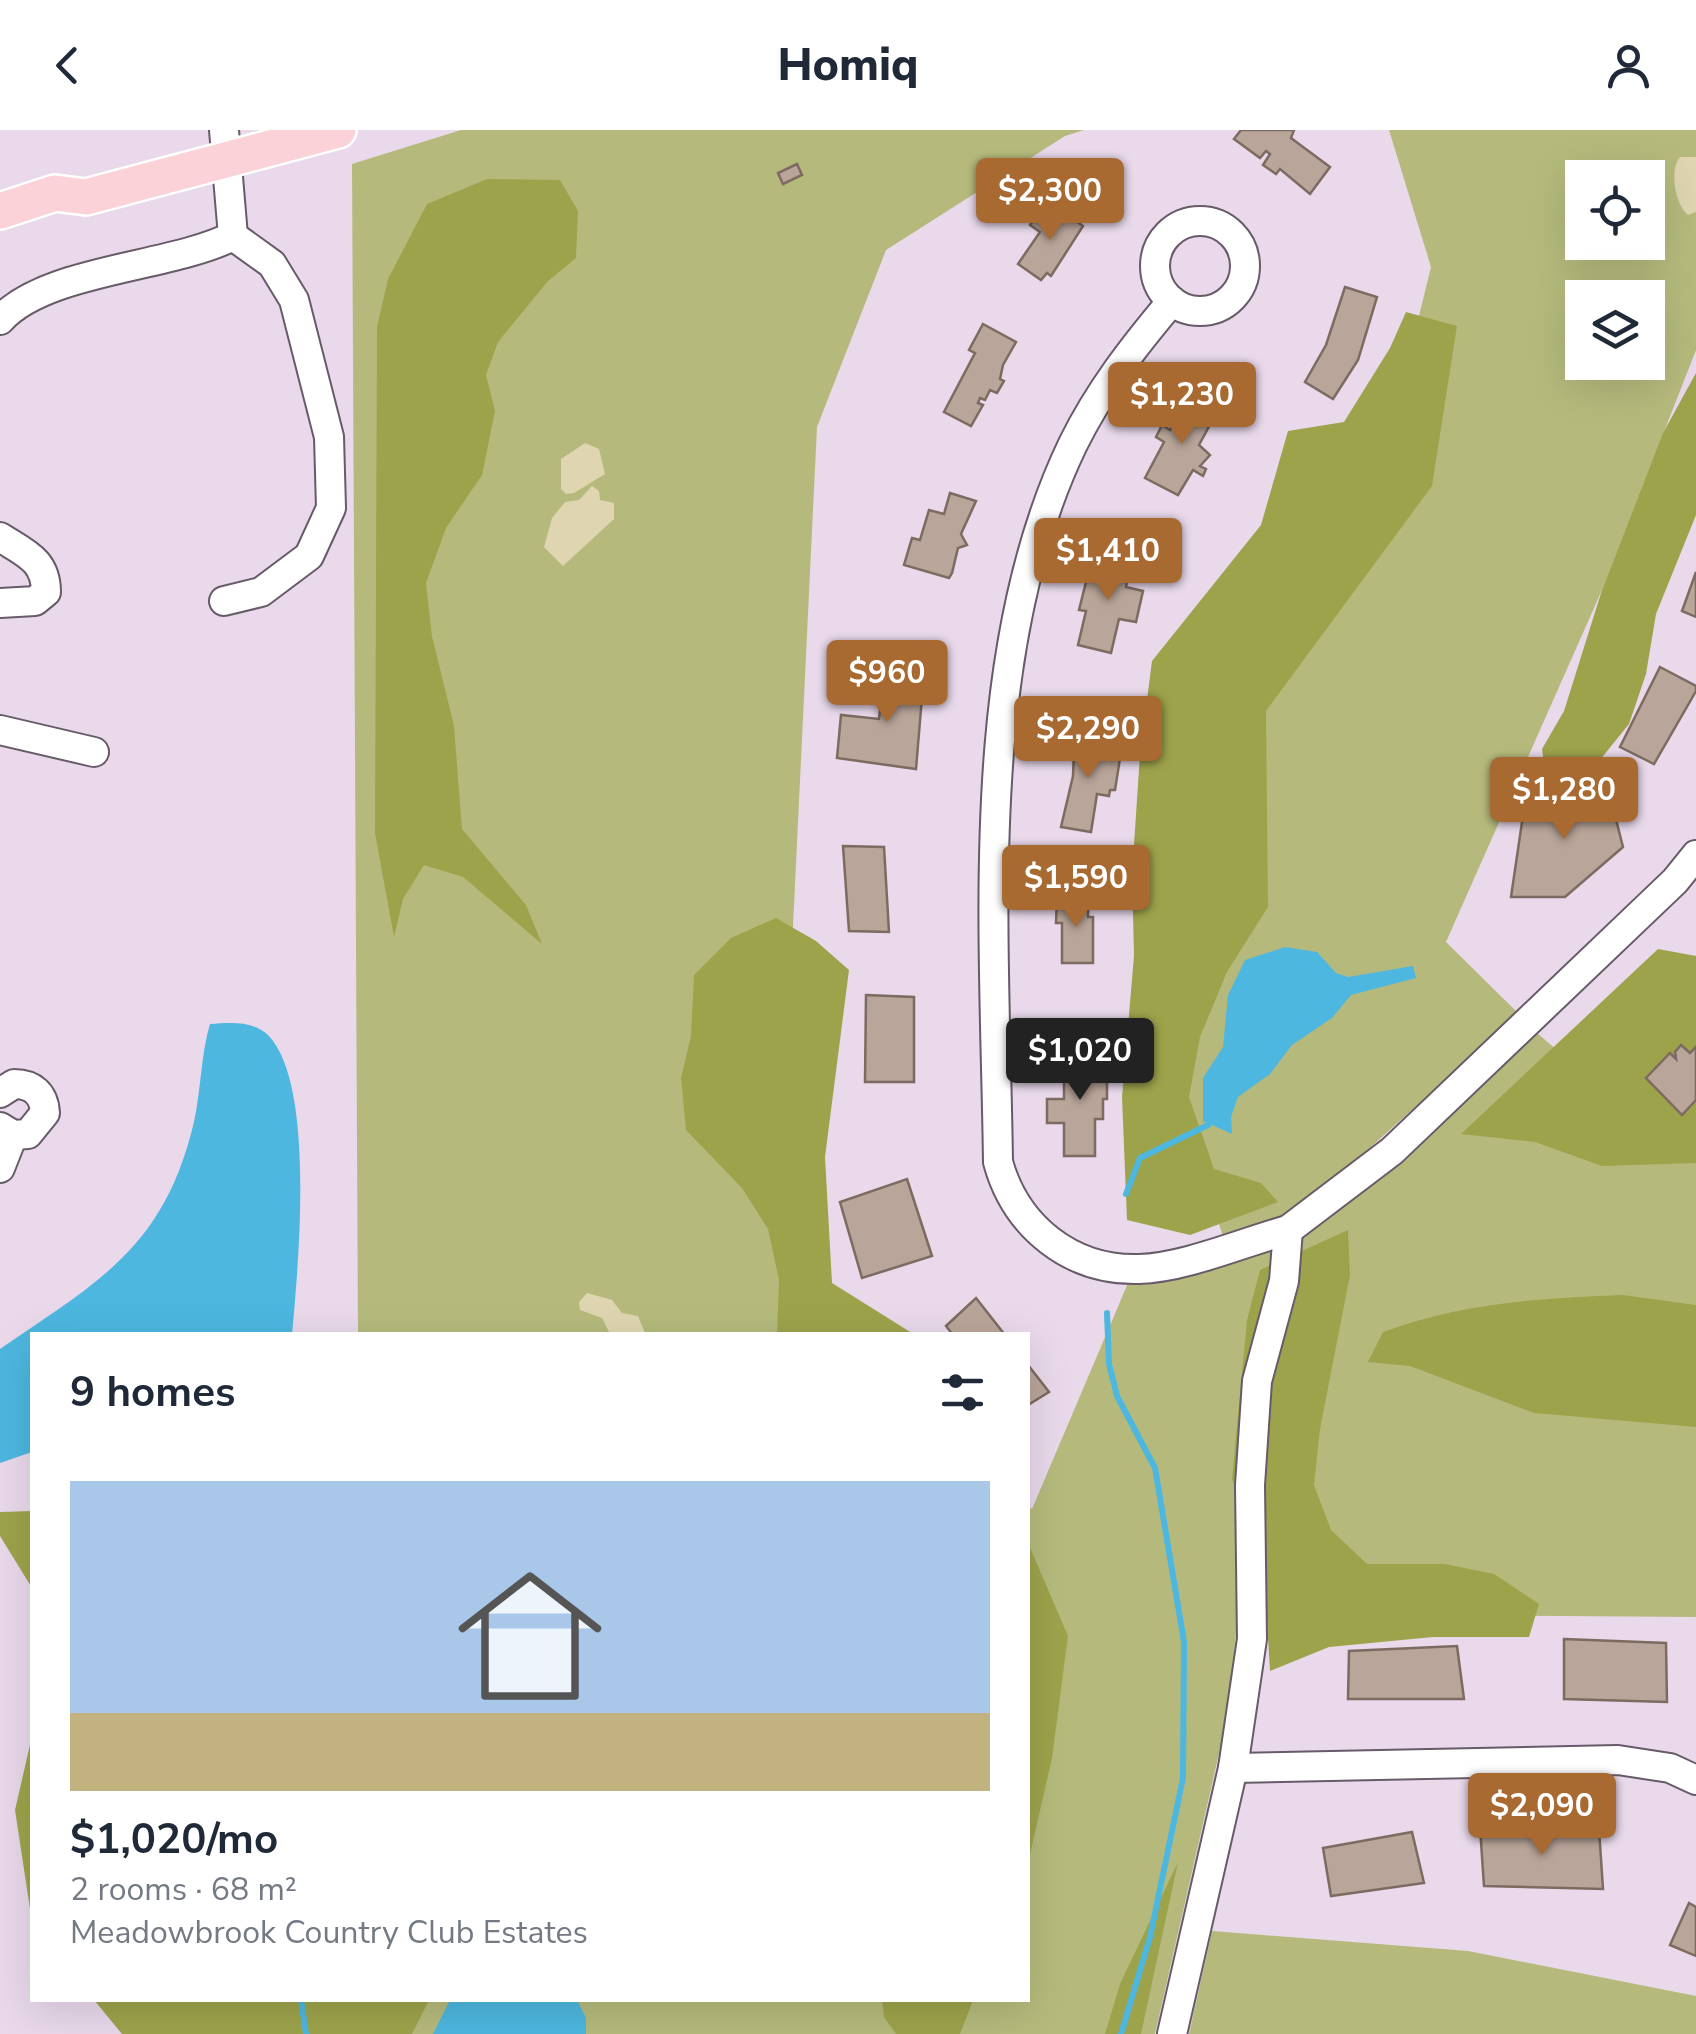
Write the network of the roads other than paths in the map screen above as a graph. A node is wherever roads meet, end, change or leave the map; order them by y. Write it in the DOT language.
graph roads {
  1 [pos="338,130"];
  2 [pos="224,146"];
  3 [pos="86,196"];
  4 [pos="0,211"];
  5 [pos="0,227"];
  6 [pos="234,236"];
  7 [pos="1172,301"];
  8 [pos="0,320"];
  9 [pos="0,538"];
  10 [pos="224,601"];
  11 [pos="0,603"];
  12 [pos="0,730"];
  13 [pos="94,752"];
  14 [pos="1696,855"];
  15 [pos="0,1093"];
  16 [pos="6,1131"];
  17 [pos="0,1168"];
  18 [pos="1288,1230"];
  19 [pos="1233,1768"];
  20 [pos="1696,1780"];
  21 [pos="1172,2034"];
  1 -- 2 [label="main road"];
  2 -- 3 [label="main road"];
  2 -- 6 [label="street"];
  3 -- 4 [label="main road"];
  3 -- 5 [label="main road"];
  6 -- 8 [label="street"];
  6 -- 10 [label="street"];
  7 -- 18 [label="street"];
  9 -- 11 [label="street"];
  12 -- 13 [label="street"];
  14 -- 18 [label="street"];
  15 -- 16 [label="street"];
  16 -- 17 [label="street"];
  18 -- 19 [label="street"];
  19 -- 20 [label="street"];
  19 -- 21 [label="street"];
}
